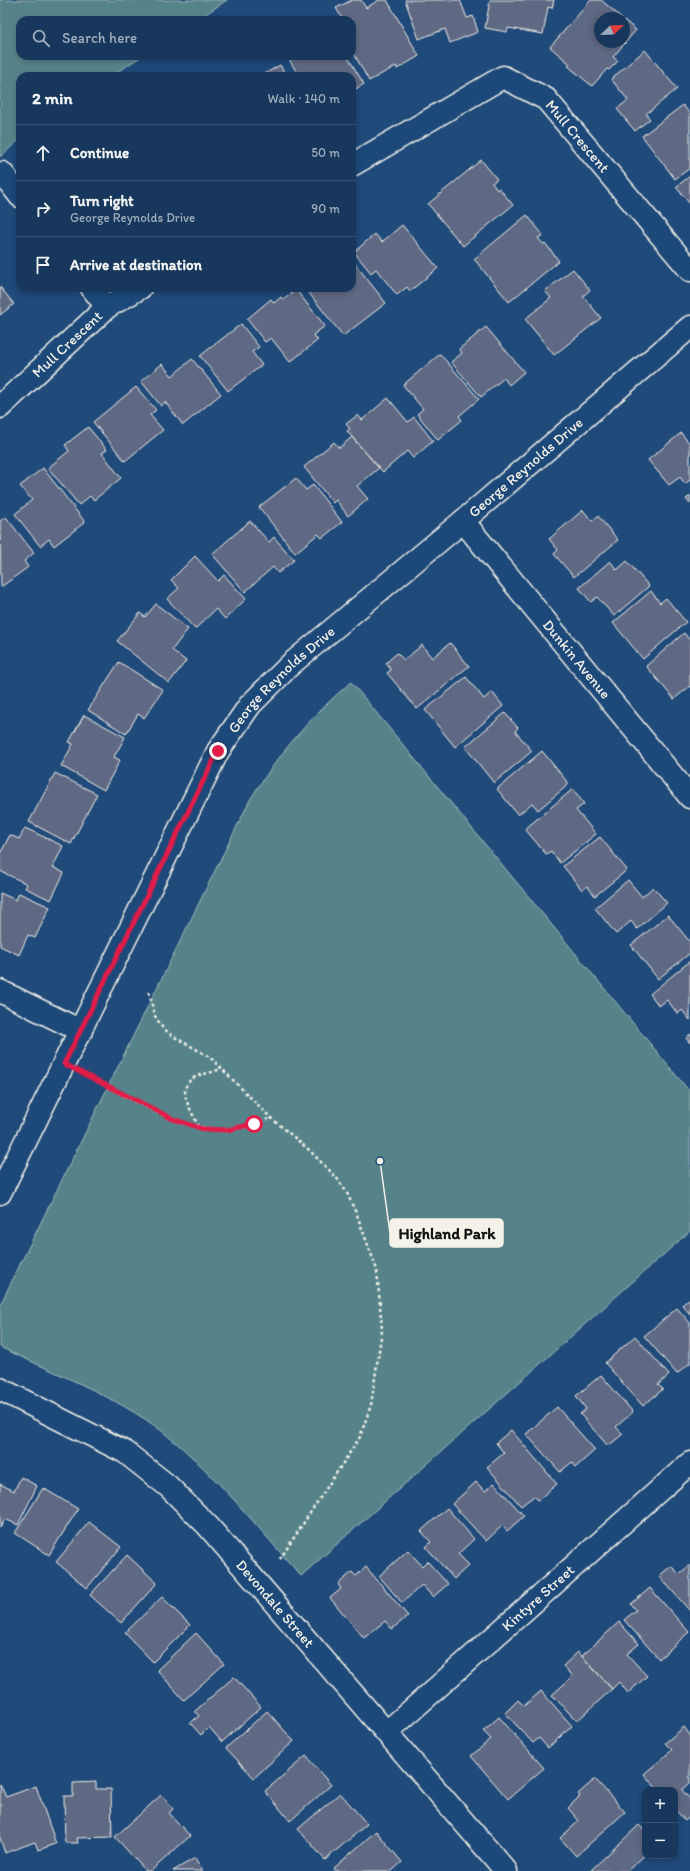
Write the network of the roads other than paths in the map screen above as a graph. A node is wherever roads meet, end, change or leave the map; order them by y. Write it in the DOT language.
graph roads {
  1 [pos="356,163"];
  2 [pos="2,173"];
  3 [pos="16,191"];
  4 [pos="690,270"];
  5 [pos="95,292"];
  6 [pos="133,292"];
  7 [pos="107,307"];
  8 [pos="690,327"];
  9 [pos="0,407"];
  10 [pos="463,521"];
  11 [pos="690,797"];
  12 [pos="0,991"];
  13 [pos="81,1031"];
  14 [pos="0,1193"];
  15 [pos="0,1389"];
  16 [pos="690,1463"];
  17 [pos="387,1732"];
  18 [pos="506,1871"];
  1 -- 4 [label="street, Mull Crescent"];
  2 -- 3 [label="street"];
  5 -- 7 [label="street"];
  6 -- 7 [label="street, Mull Crescent"];
  7 -- 9 [label="street, Mull Crescent"];
  8 -- 10 [label="street, George Reynolds Drive"];
  10 -- 11 [label="street, Dunkin Avenue"];
  10 -- 13 [label="street, George Reynolds Drive"];
  12 -- 13 [label="street"];
  13 -- 14 [label="street, George Reynolds Drive"];
  15 -- 17 [label="street, Devondale Street"];
  16 -- 17 [label="street, Kintyre Street"];
  17 -- 18 [label="street, Devondale Street"];
}
